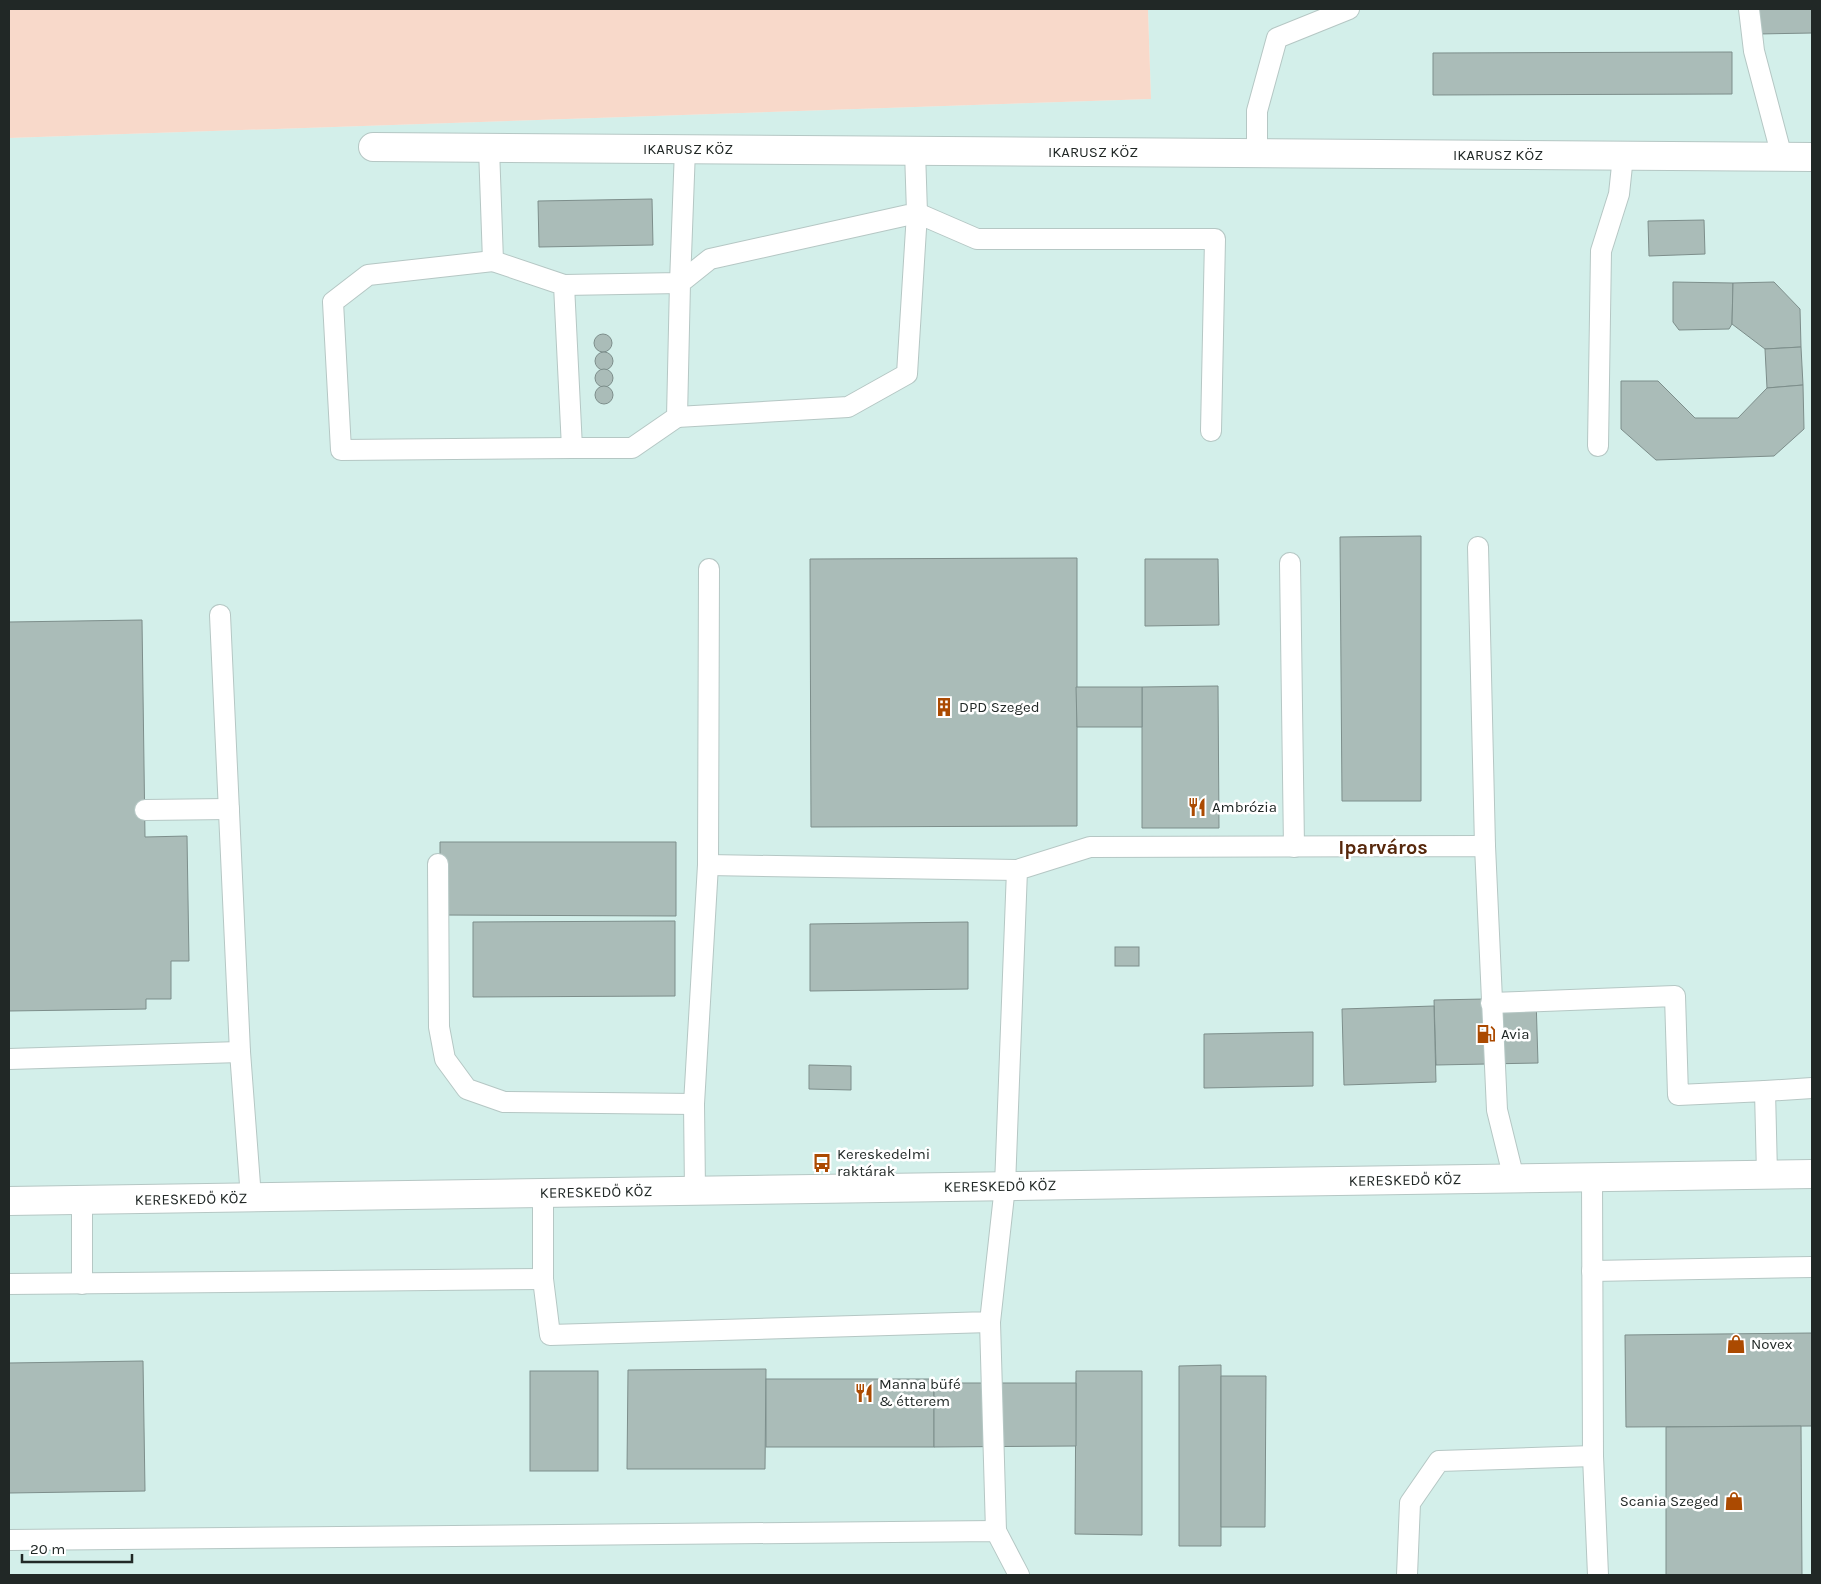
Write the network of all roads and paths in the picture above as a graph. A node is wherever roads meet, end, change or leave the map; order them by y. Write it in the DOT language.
graph roads {
  1 [pos="1349,9"];
  2 [pos="1749,9"];
  3 [pos="373,147"];
  4 [pos="489,148"];
  5 [pos="685,149"];
  6 [pos="915,151"];
  7 [pos="1257,154"];
  8 [pos="1623,156"];
  9 [pos="1782,157"];
  10 [pos="1812,157"];
  11 [pos="917,214"];
  12 [pos="493,261"];
  13 [pos="680,283"];
  14 [pos="564,285"];
  15 [pos="677,417"];
  16 [pos="1212,431"];
  17 [pos="1598,446"];
  18 [pos="572,448"];
  19 [pos="1478,547"];
  20 [pos="1290,563"];
  21 [pos="709,569"];
  22 [pos="220,615"];
  23 [pos="229,809"];
  24 [pos="145,810"];
  25 [pos="1485,846"];
  26 [pos="1294,847"];
  27 [pos="438,864"];
  28 [pos="708,865"];
  29 [pos="1018,870"];
  30 [pos="1492,1003"];
  31 [pos="240,1052"];
  32 [pos="9,1059"];
  33 [pos="1812,1088"];
  34 [pos="1765,1091"];
  35 [pos="694,1104"];
  36 [pos="1767,1174"];
  37 [pos="1812,1174"];
  38 [pos="1592,1178"];
  39 [pos="1514,1179"];
  40 [pos="1005,1186"];
  41 [pos="695,1191"];
  42 [pos="543,1193"];
  43 [pos="251,1198"];
  44 [pos="82,1200"];
  45 [pos="9,1201"];
  46 [pos="1812,1267"];
  47 [pos="1592,1271"];
  48 [pos="543,1279"];
  49 [pos="9,1284"];
  50 [pos="82,1284"];
  51 [pos="990,1322"];
  52 [pos="1593,1456"];
  53 [pos="996,1531"];
  54 [pos="9,1540"];
  55 [pos="1019,1575"];
  56 [pos="1407,1575"];
  57 [pos="1598,1575"];
  1 -- 7 [label="lane"];
  2 -- 9 [label="lane"];
  3 -- 4 [label="street, IKARUSZ KÖZ"];
  4 -- 5 [label="street, IKARUSZ KÖZ"];
  4 -- 12 [label="lane"];
  5 -- 6 [label="street, IKARUSZ KÖZ"];
  5 -- 13 [label="lane"];
  6 -- 7 [label="street, IKARUSZ KÖZ"];
  6 -- 11 [label="lane"];
  7 -- 8 [label="street, IKARUSZ KÖZ"];
  8 -- 9 [label="street, IKARUSZ KÖZ"];
  8 -- 17 [label="lane"];
  9 -- 10 [label="street, IKARUSZ KÖZ"];
  11 -- 13 [label="lane"];
  11 -- 15 [label="lane"];
  11 -- 16 [label="lane"];
  12 -- 14 [label="lane"];
  12 -- 18 [label="lane"];
  13 -- 14 [label="lane"];
  13 -- 15 [label="lane"];
  14 -- 18 [label="lane"];
  15 -- 18 [label="lane"];
  19 -- 25 [label="lane"];
  20 -- 26 [label="lane"];
  21 -- 28 [label="lane"];
  22 -- 23 [label="lane"];
  23 -- 24 [label="lane"];
  23 -- 31 [label="lane"];
  25 -- 26 [label="lane"];
  25 -- 30 [label="lane"];
  26 -- 29 [label="lane"];
  27 -- 35 [label="lane"];
  28 -- 29 [label="lane"];
  28 -- 35 [label="lane"];
  29 -- 40 [label="lane"];
  30 -- 34 [label="lane"];
  30 -- 39 [label="lane"];
  31 -- 32 [label="lane"];
  31 -- 43 [label="lane"];
  33 -- 34 [label="lane"];
  34 -- 36 [label="lane"];
  35 -- 41 [label="lane"];
  36 -- 37 [label="street, KERESKEDŐ KÖZ"];
  36 -- 38 [label="street, KERESKEDŐ KÖZ"];
  38 -- 39 [label="street, KERESKEDŐ KÖZ"];
  38 -- 47 [label="lane"];
  39 -- 40 [label="street, KERESKEDŐ KÖZ"];
  40 -- 41 [label="street, KERESKEDŐ KÖZ"];
  40 -- 51 [label="lane"];
  41 -- 42 [label="street, KERESKEDŐ KÖZ"];
  42 -- 43 [label="street, KERESKEDŐ KÖZ"];
  42 -- 48 [label="lane"];
  43 -- 44 [label="street, KERESKEDŐ KÖZ"];
  44 -- 45 [label="street, KERESKEDŐ KÖZ"];
  44 -- 50 [label="lane"];
  46 -- 47 [label="lane"];
  47 -- 52 [label="lane"];
  48 -- 50 [label="lane"];
  48 -- 51 [label="lane"];
  49 -- 50 [label="lane"];
  51 -- 53 [label="lane"];
  52 -- 56 [label="lane"];
  52 -- 57 [label="lane"];
  53 -- 54 [label="lane"];
  53 -- 55 [label="lane"];
}
